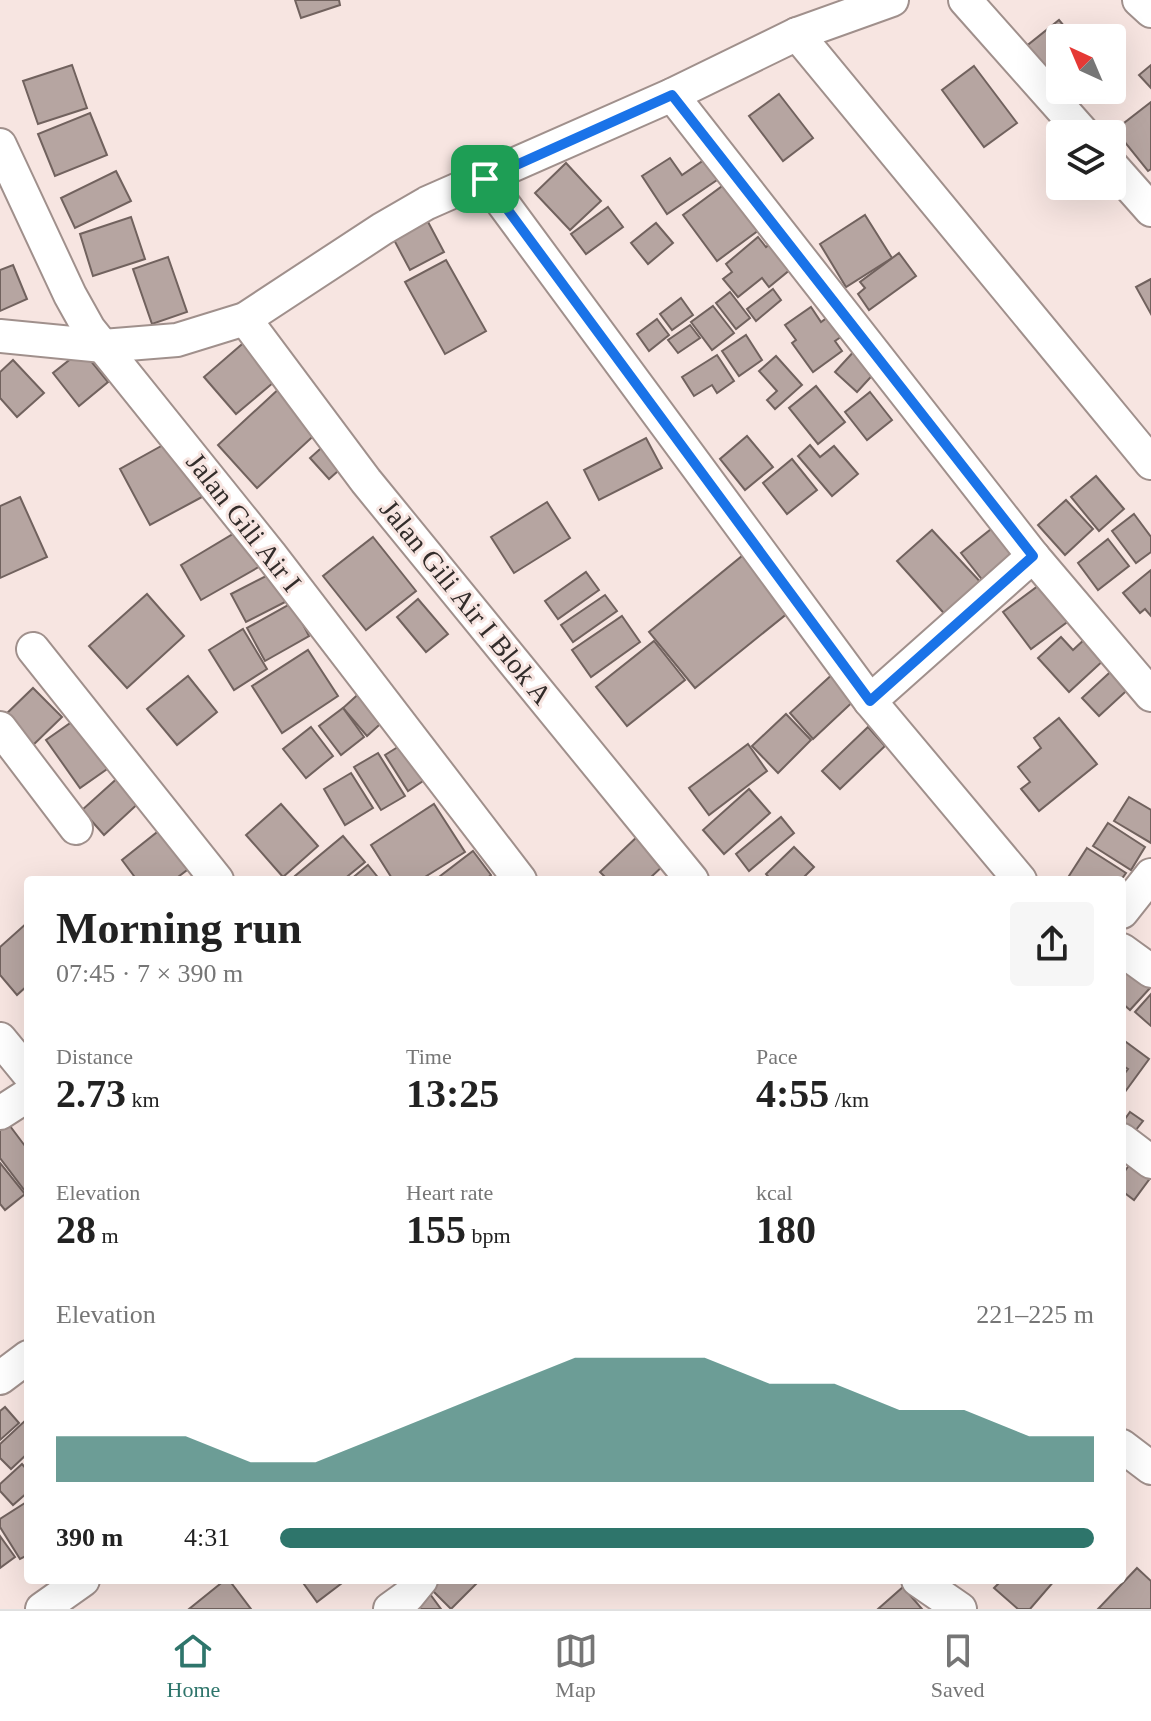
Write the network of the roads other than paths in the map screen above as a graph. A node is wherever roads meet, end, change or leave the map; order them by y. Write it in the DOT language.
graph roads {
  1 [pos="892,0"];
  2 [pos="965,0"];
  3 [pos="1139,0"];
  4 [pos="1151,11"];
  5 [pos="797,34"];
  6 [pos="672,95"];
  7 [pos="1072,120"];
  8 [pos="0,145"];
  9 [pos="485,179"];
  10 [pos="1126,182"];
  11 [pos="1151,210"];
  12 [pos="245,319"];
  13 [pos="0,336"];
  14 [pos="103,346"];
  15 [pos="1151,463"];
  16 [pos="1033,556"];
  17 [pos="33,649"];
  18 [pos="1151,695"];
  19 [pos="870,701"];
  20 [pos="0,728"];
  21 [pos="76,828"];
  22 [pos="1151,875"];
  23 [pos="214,876"];
  24 [pos="517,876"];
  25 [pos="689,876"];
  26 [pos="1017,876"];
  27 [pos="1126,907"];
  28 [pos="1126,953"];
  29 [pos="1151,971"];
  30 [pos="0,1039"];
  31 [pos="24,1068"];
  32 [pos="24,1098"];
  33 [pos="0,1113"];
  34 [pos="1126,1143"];
  35 [pos="1151,1162"];
  36 [pos="24,1360"];
  37 [pos="0,1378"];
  38 [pos="1126,1449"];
  39 [pos="1151,1468"];
  40 [pos="77,1584"];
  41 [pos="924,1584"];
  42 [pos="42,1609"];
  43 [pos="960,1609"];
  1 -- 5 [label="street"];
  2 -- 7 [label="street"];
  3 -- 4 [label="street"];
  5 -- 6 [label="street"];
  5 -- 15 [label="street"];
  6 -- 9 [label="street"];
  6 -- 16 [label="street"];
  8 -- 14 [label="street, Jalan Gili Air I"];
  9 -- 12 [label="street"];
  9 -- 19 [label="street"];
  10 -- 11 [label="street"];
  12 -- 14 [label="street"];
  12 -- 25 [label="street, Jalan Gili Air I Blok A"];
  13 -- 14 [label="street"];
  14 -- 24 [label="street, Jalan Gili Air I"];
  16 -- 18 [label="street"];
  16 -- 19 [label="street"];
  17 -- 23 [label="street"];
  19 -- 26 [label="street"];
  20 -- 21 [label="street"];
  22 -- 27 [label="street"];
  28 -- 29 [label="street"];
  30 -- 31 [label="street"];
  32 -- 33 [label="street"];
  34 -- 35 [label="street"];
  36 -- 37 [label="street"];
  38 -- 39 [label="street"];
  40 -- 42 [label="street"];
  41 -- 43 [label="street"];
}
